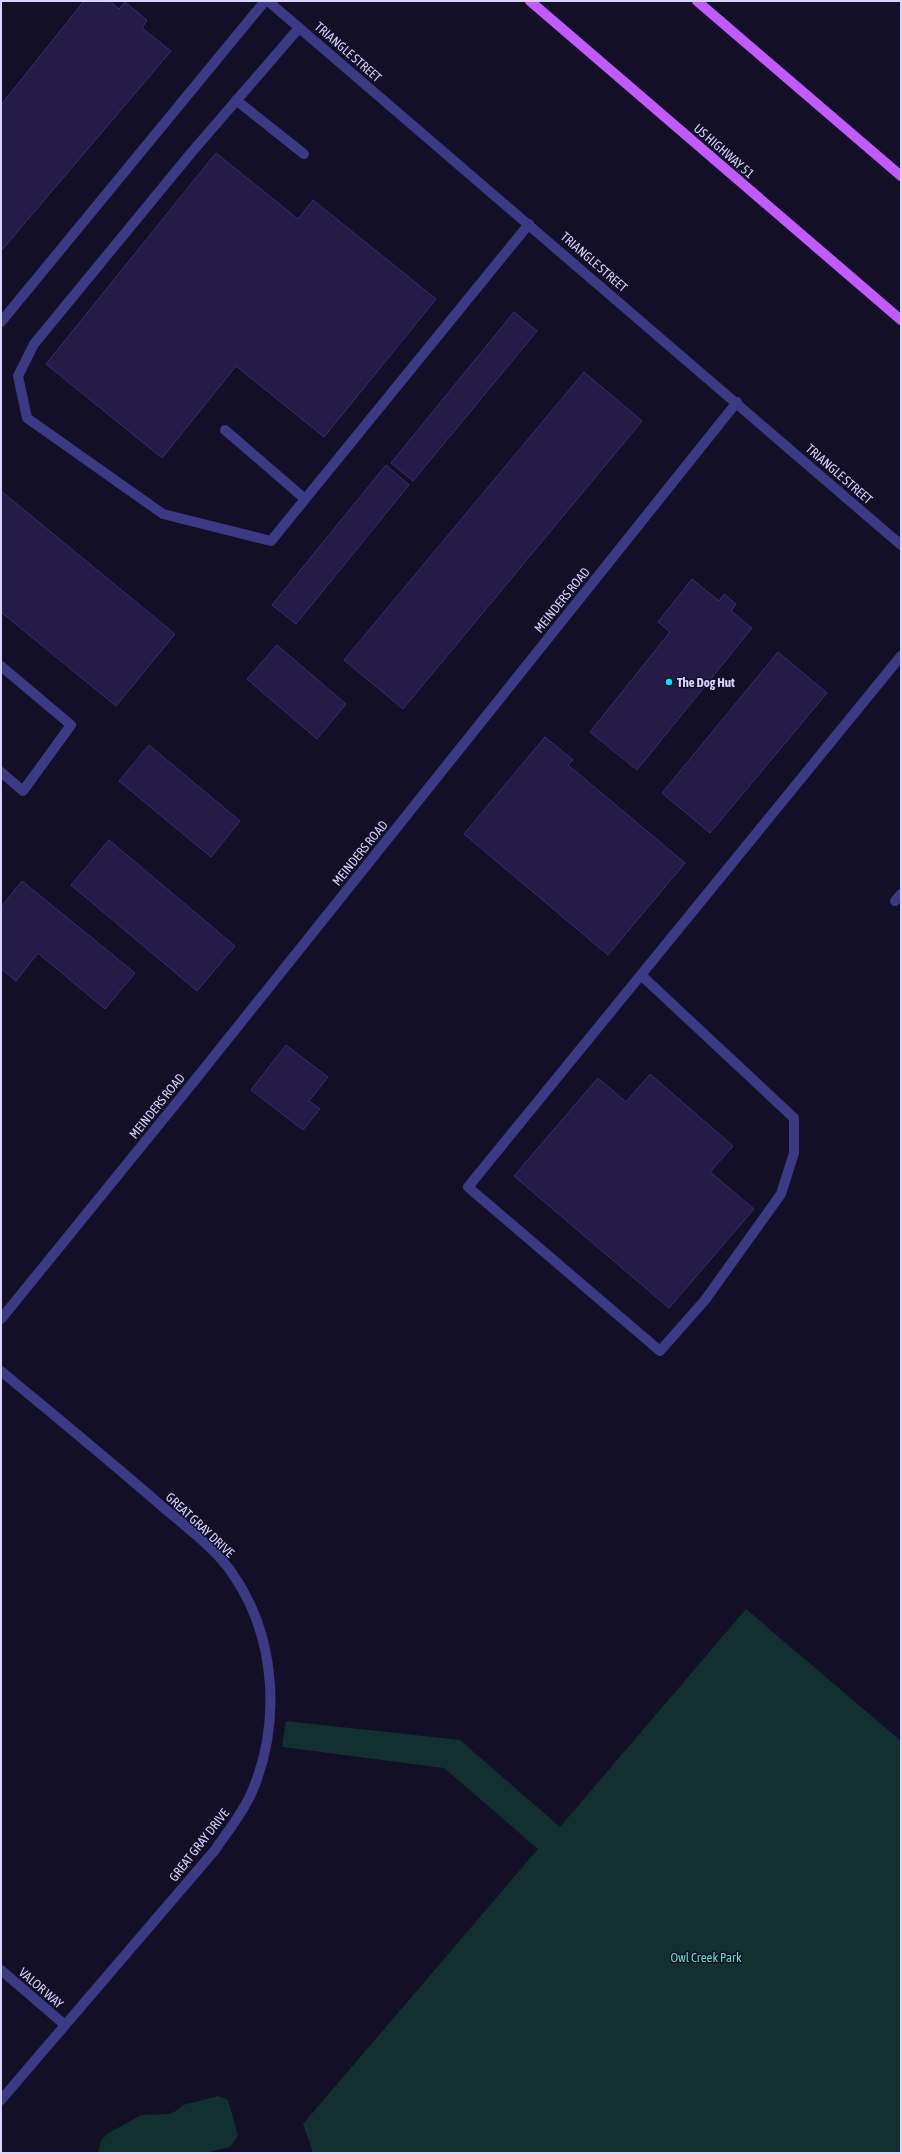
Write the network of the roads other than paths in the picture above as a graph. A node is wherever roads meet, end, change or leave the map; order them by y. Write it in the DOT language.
graph roads {
  1 [pos="265,1"];
  2 [pos="268,1"];
  3 [pos="530,1"];
  4 [pos="697,1"];
  5 [pos="300,28"];
  6 [pos="236,100"];
  7 [pos="304,154"];
  8 [pos="901,176"];
  9 [pos="529,224"];
  10 [pos="901,320"];
  11 [pos="1,322"];
  12 [pos="737,402"];
  13 [pos="225,430"];
  14 [pos="305,499"];
  15 [pos="901,545"];
  16 [pos="901,656"];
  17 [pos="1,666"];
  18 [pos="1,772"];
  19 [pos="641,975"];
  20 [pos="1,1318"];
  21 [pos="1,1371"];
  22 [pos="1,1970"];
  23 [pos="64,2025"];
  24 [pos="1,2100"];
  1 -- 11 [label="street"];
  2 -- 5 [label="street, TRIANGLE STREET"];
  3 -- 10 [label="main road, US HIGHWAY 51"];
  4 -- 8 [label="main road"];
  5 -- 6 [label="street"];
  5 -- 9 [label="street, TRIANGLE STREET"];
  6 -- 7 [label="street"];
  6 -- 14 [label="street"];
  9 -- 12 [label="street, TRIANGLE STREET"];
  9 -- 14 [label="street"];
  12 -- 15 [label="street, TRIANGLE STREET"];
  12 -- 20 [label="street, MEINDERS ROAD"];
  13 -- 14 [label="street"];
  16 -- 19 [label="street"];
  17 -- 18 [label="street"];
  19 -- 19 [label="street"];
  21 -- 23 [label="street, GREAT GRAY DRIVE"];
  22 -- 23 [label="street, VALOR WAY"];
  23 -- 24 [label="street, GREAT GRAY DRIVE"];
}
